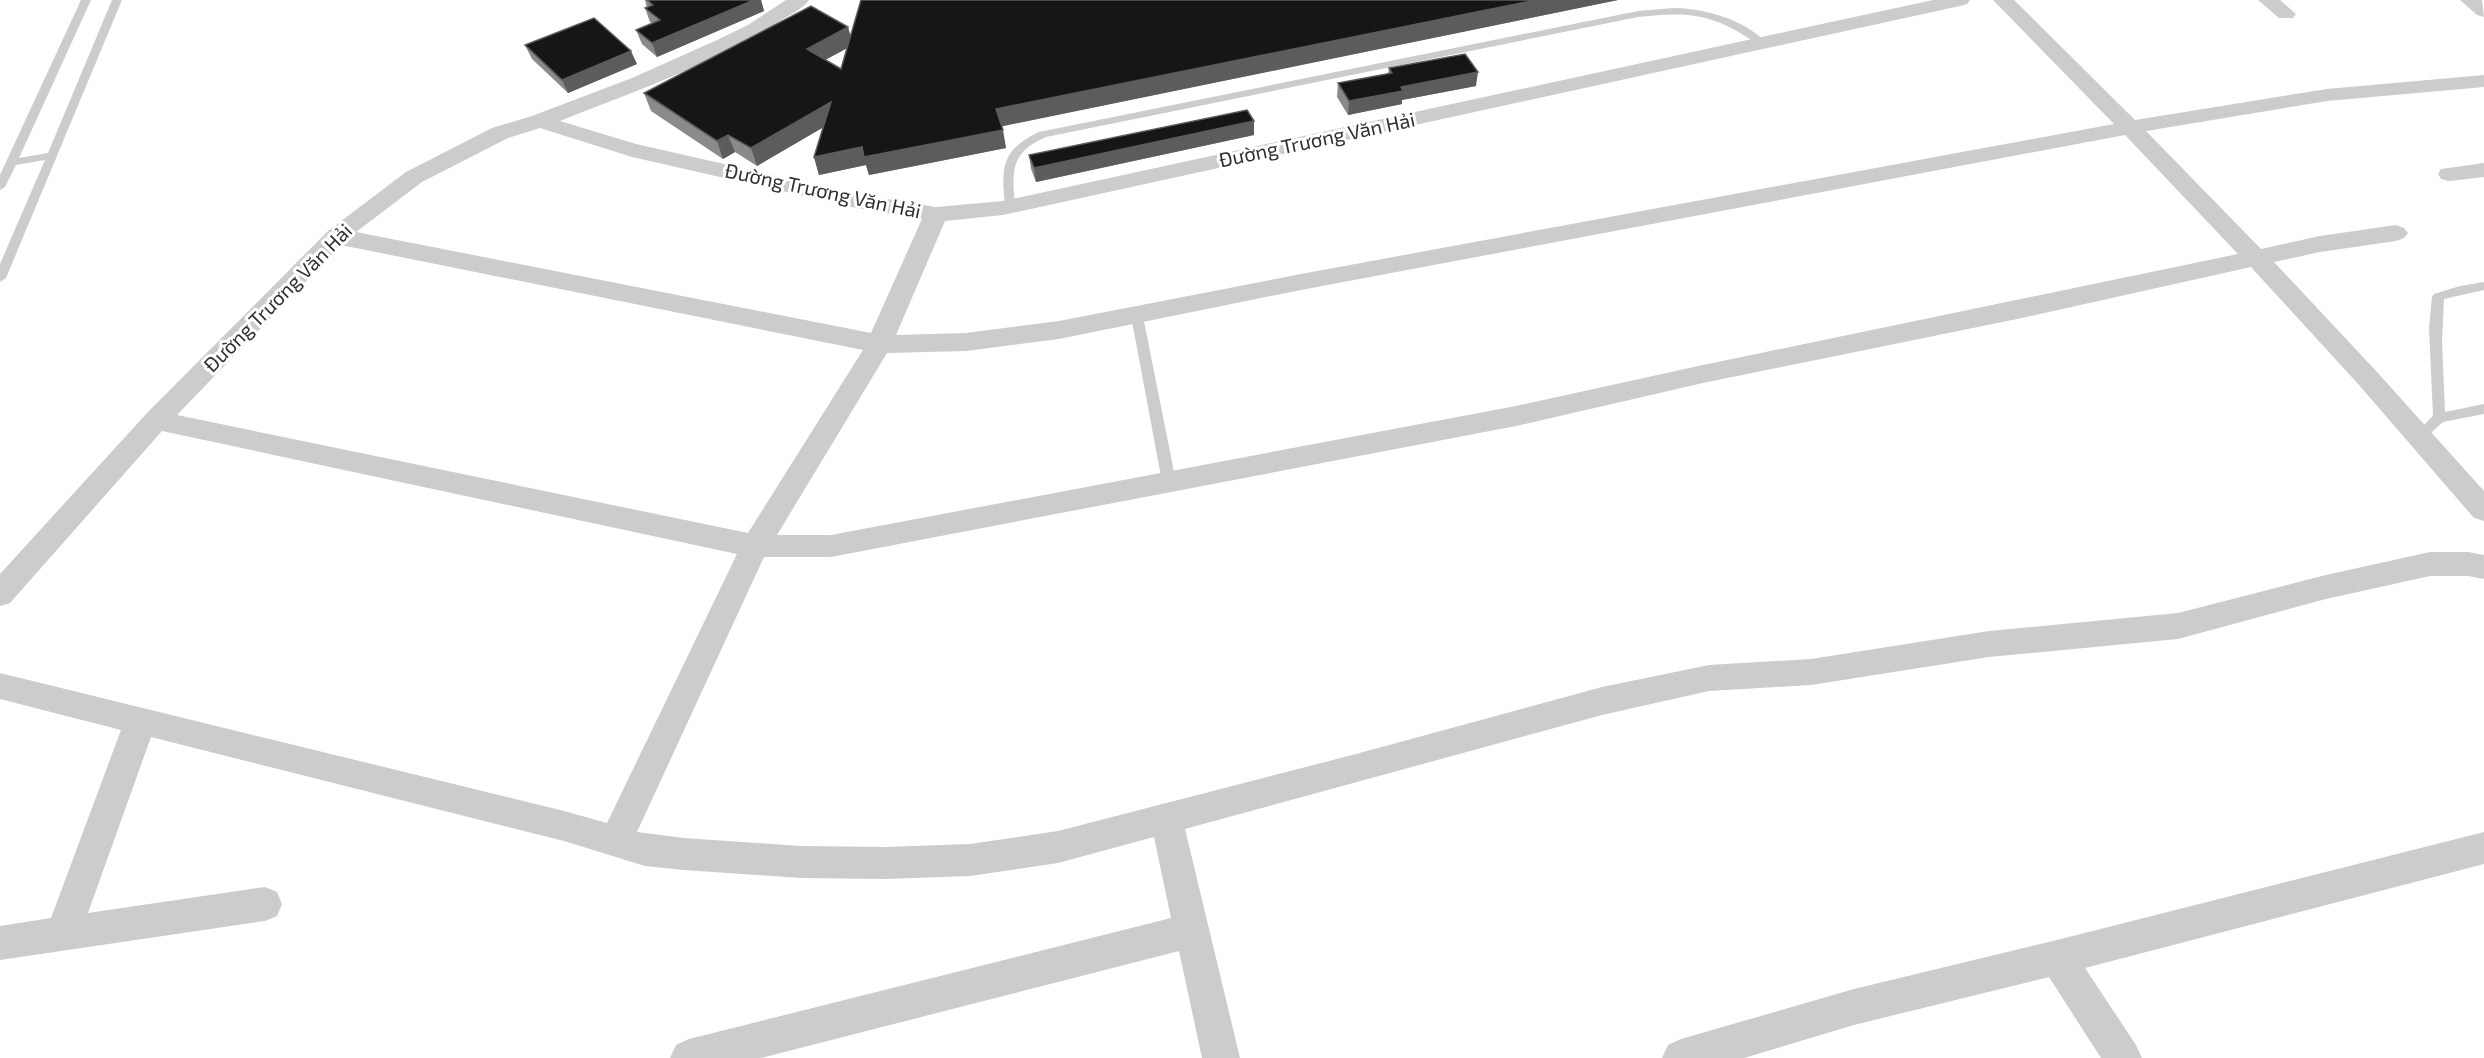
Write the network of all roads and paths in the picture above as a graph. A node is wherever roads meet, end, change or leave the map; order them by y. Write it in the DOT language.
graph roads {
  1 [pos="86,0"];
  2 [pos="117,0"];
  3 [pos="799,0"];
  4 [pos="1960,0"];
  5 [pos="2003,0"];
  6 [pos="2268,0"];
  7 [pos="2470,0"];
  8 [pos="2484,11"];
  9 [pos="2286,14"];
  10 [pos="1762,43"];
  11 [pos="2484,81"];
  12 [pos="540,121"];
  13 [pos="2130,128"];
  14 [pos="52,155"];
  15 [pos="12,162"];
  16 [pos="2484,170"];
  17 [pos="2449,174"];
  18 [pos="0,187"];
  19 [pos="1010,206"];
  20 [pos="936,214"];
  21 [pos="2396,233"];
  22 [pos="336,236"];
  23 [pos="2257,258"];
  24 [pos="0,278"];
  25 [pos="2484,286"];
  26 [pos="1137,316"];
  27 [pos="879,344"];
  28 [pos="2484,409"];
  29 [pos="2439,418"];
  30 [pos="156,420"];
  31 [pos="2420,435"];
  32 [pos="1169,482"];
  33 [pos="2484,510"];
  34 [pos="755,546"];
  35 [pos="2484,567"];
  36 [pos="0,594"];
  37 [pos="0,686"];
  38 [pos="141,720"];
  39 [pos="1166,818"];
  40 [pos="616,841"];
  41 [pos="2484,848"];
  42 [pos="265,904"];
  43 [pos="1192,930"];
  44 [pos="63,933"];
  45 [pos="0,943"];
  46 [pos="2057,958"];
  47 [pos="689,1058"];
  48 [pos="1221,1058"];
  49 [pos="1681,1058"];
  50 [pos="2123,1058"];
  1 -- 15 [label="lane"];
  2 -- 14 [label="lane"];
  3 -- 12 [label="street"];
  4 -- 10 [label="street, Đường Trương Văn Hải"];
  5 -- 13 [label="street"];
  6 -- 9 [label="street"];
  7 -- 8 [label="street"];
  10 -- 19 [label="street, Đường Trương Văn Hải"];
  10 -- 19 [label="lane"];
  11 -- 13 [label="street"];
  12 -- 20 [label="street, Đường Trương Văn Hải"];
  12 -- 22 [label="street, Đường Trương Văn Hải"];
  13 -- 23 [label="street"];
  13 -- 26 [label="street"];
  14 -- 15 [label="lane"];
  14 -- 24 [label="lane"];
  15 -- 18 [label="lane"];
  16 -- 17 [label="street"];
  19 -- 20 [label="street, Đường Trương Văn Hải"];
  20 -- 27 [label="street"];
  21 -- 23 [label="street"];
  22 -- 27 [label="street"];
  22 -- 30 [label="street, Đường Trương Văn Hải"];
  23 -- 31 [label="street"];
  23 -- 32 [label="street"];
  25 -- 29 [label="lane"];
  26 -- 27 [label="street"];
  26 -- 32 [label="lane"];
  27 -- 34 [label="street"];
  28 -- 29 [label="lane"];
  29 -- 31 [label="lane"];
  30 -- 34 [label="street"];
  30 -- 36 [label="street, Đường Trương Văn Hải"];
  31 -- 33 [label="street"];
  32 -- 34 [label="street"];
  34 -- 40 [label="street"];
  35 -- 39 [label="street"];
  37 -- 38 [label="street"];
  38 -- 40 [label="street"];
  38 -- 44 [label="street"];
  39 -- 40 [label="street"];
  39 -- 43 [label="street"];
  41 -- 46 [label="street"];
  42 -- 44 [label="street"];
  43 -- 47 [label="street"];
  43 -- 48 [label="street"];
  44 -- 45 [label="street"];
  46 -- 49 [label="street"];
  46 -- 50 [label="street"];
}
